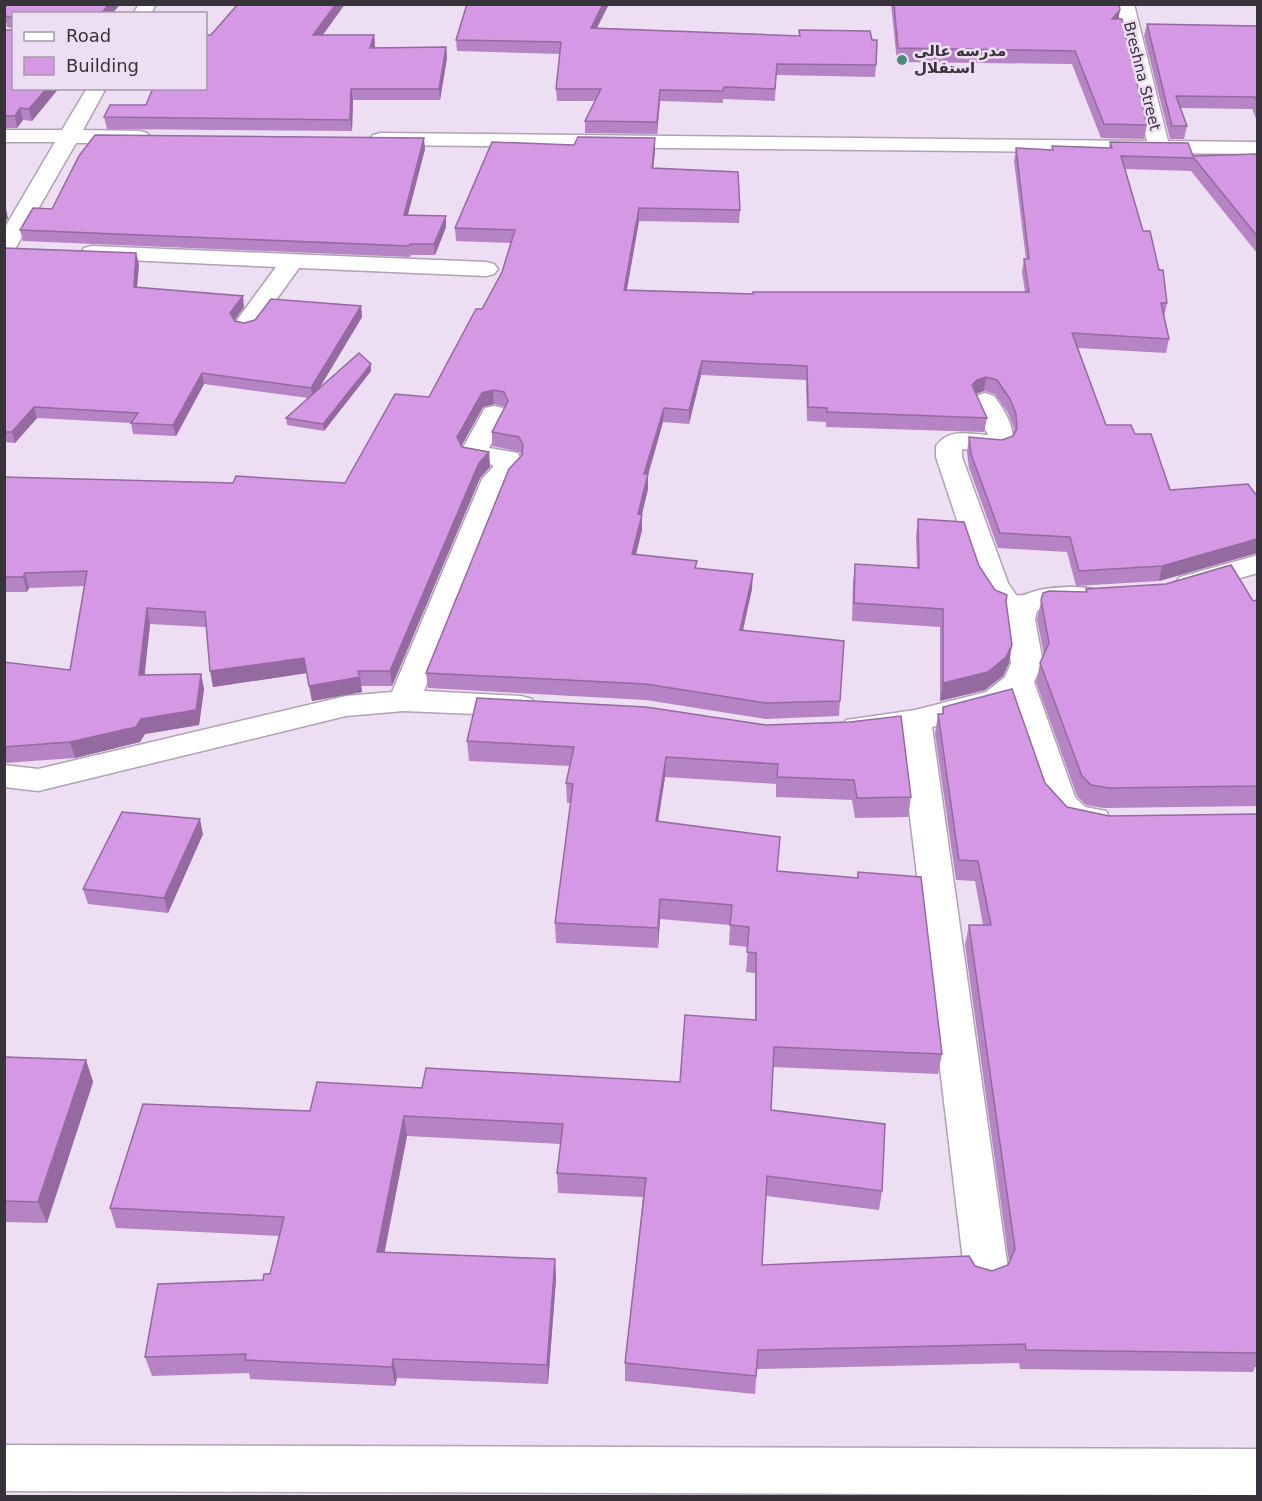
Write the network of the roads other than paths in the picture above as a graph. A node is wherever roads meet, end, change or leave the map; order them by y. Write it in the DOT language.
graph roads {
  1 [pos="1125,4"];
  2 [pos="96,90"];
  3 [pos="4,136"];
  4 [pos="69,136"];
  5 [pos="165,137"];
  6 [pos="356,139"];
  7 [pos="1159,147"];
  8 [pos="1257,148"];
  9 [pos="5,249"];
  10 [pos="28,250"];
  11 [pos="74,252"];
  12 [pos="294,261"];
  13 [pos="486,269"];
  14 [pos="246,324"];
  15 [pos="985,401"];
  16 [pos="494,414"];
  17 [pos="1257,564"];
  18 [pos="1161,592"];
  19 [pos="1117,594"];
  20 [pos="1024,606"];
  21 [pos="1018,682"];
  22 [pos="404,700"];
  23 [pos="554,708"];
  24 [pos="915,721"];
  25 [pos="824,730"];
  26 [pos="4,776"];
  27 [pos="1128,822"];
  28 [pos="986,1269"];
  29 [pos="4,1468"];
  30 [pos="1257,1472"];
  1 -- 7 [label="main road, Breshna Street"];
  2 -- 4 [label="main road"];
  3 -- 4 [label="main road"];
  4 -- 5 [label="main road"];
  4 -- 9 [label="main road"];
  6 -- 7 [label="main road"];
  7 -- 8 [label="main road"];
  9 -- 10 [label="main road"];
  11 -- 12 [label="main road"];
  12 -- 13 [label="main road"];
  12 -- 14 [label="main road"];
  15 -- 20 [label="main road"];
  16 -- 22 [label="main road"];
  17 -- 18 [label="main road"];
  19 -- 20 [label="main road"];
  20 -- 21 [label="main road"];
  21 -- 24 [label="main road"];
  21 -- 27 [label="main road"];
  22 -- 23 [label="main road"];
  22 -- 26 [label="main road"];
  24 -- 25 [label="main road"];
  24 -- 28 [label="main road"];
  29 -- 30 [label="main road"];
}
